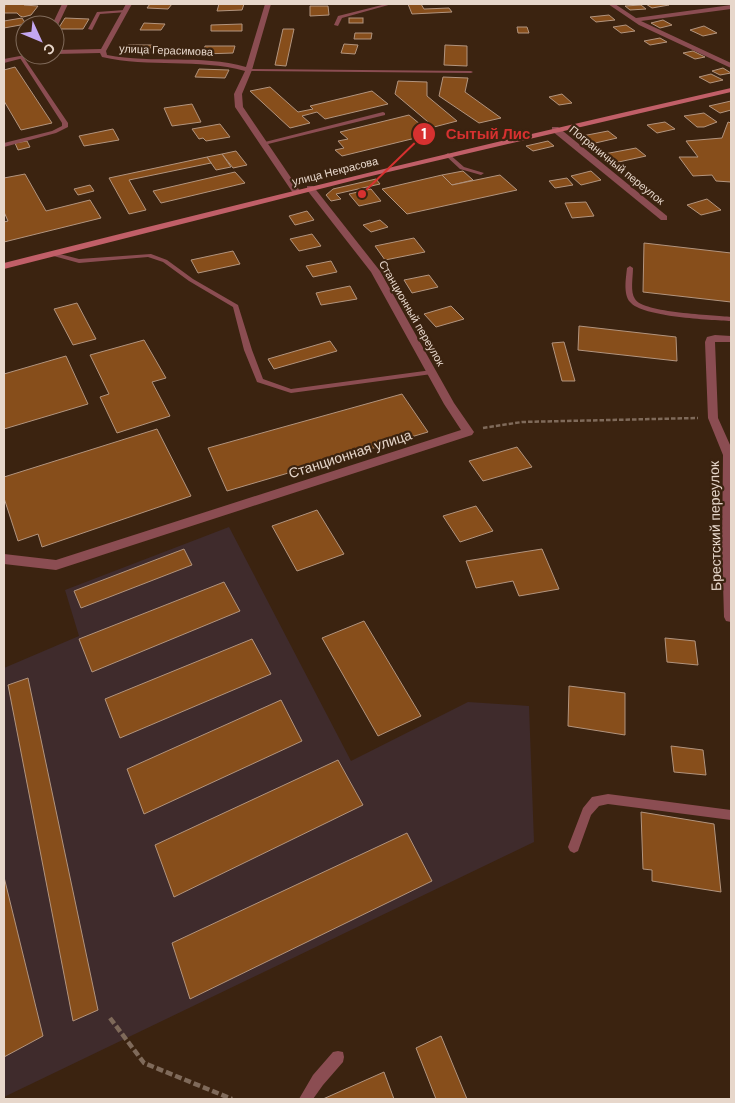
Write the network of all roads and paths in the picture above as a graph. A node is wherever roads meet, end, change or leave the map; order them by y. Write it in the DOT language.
graph roads {
  1 [pos="130,4"];
  2 [pos="268,4"];
  3 [pos="390,4"];
  4 [pos="611,4"];
  5 [pos="731,7"];
  6 [pos="125,11"];
  7 [pos="635,20"];
  8 [pos="336,25"];
  9 [pos="90,29"];
  10 [pos="102,51"];
  11 [pos="65,52"];
  12 [pos="27,65"];
  13 [pos="731,66"];
  14 [pos="249,70"];
  15 [pos="471,72"];
  16 [pos="731,90"];
  17 [pos="383,114"];
  18 [pos="555,129"];
  19 [pos="264,143"];
  20 [pos="4,145"];
  21 [pos="448,155"];
  22 [pos="481,173"];
  23 [pos="310,188"];
  24 [pos="296,192"];
  25 [pos="664,218"];
  26 [pos="52,254"];
  27 [pos="4,266"];
  28 [pos="630,268"];
  29 [pos="731,319"];
  30 [pos="731,339"];
  31 [pos="432,372"];
  32 [pos="713,418"];
  33 [pos="468,432"];
  34 [pos="4,559"];
  35 [pos="731,617"];
  36 [pos="731,815"];
  37 [pos="574,846"];
  38 [pos="110,1018"];
  39 [pos="338,1057"];
  40 [pos="232,1099"];
  41 [pos="306,1099"];
  1 -- 6 [label="street"];
  2 -- 14 [label="street"];
  3 -- 8 [label="lane"];
  4 -- 7 [label="street"];
  5 -- 7 [label="street"];
  6 -- 9 [label="lane"];
  6 -- 10 [label="street"];
  7 -- 13 [label="street"];
  10 -- 11 [label="street, улица Герасимова"];
  10 -- 14 [label="street, улица Герасимова"];
  12 -- 20 [label="lane"];
  14 -- 15 [label="lane"];
  14 -- 19 [label="street"];
  16 -- 18 [label="street, улица Некрасова"];
  17 -- 19 [label="lane"];
  18 -- 21 [label="street, улица Некрасова"];
  18 -- 25 [label="street, Пограничный переулок"];
  19 -- 24 [label="street"];
  21 -- 22 [label="lane"];
  21 -- 23 [label="street, улица Некрасова"];
  23 -- 24 [label="street, улица Некрасова"];
  23 -- 31 [label="street, Станционный переулок"];
  24 -- 26 [label="street, улица Некрасова"];
  26 -- 27 [label="street, улица Некрасова"];
  26 -- 31 [label="lane"];
  28 -- 29 [label="lane"];
  30 -- 32 [label="street, Брестский переулок"];
  31 -- 33 [label="street, Станционный переулок"];
  32 -- 33 [label="path"];
  32 -- 35 [label="street, Брестский переулок"];
  33 -- 34 [label="street, Станционная улица"];
  36 -- 37 [label="lane"];
  38 -- 40 [label="path"];
  39 -- 41 [label="lane"];
}
